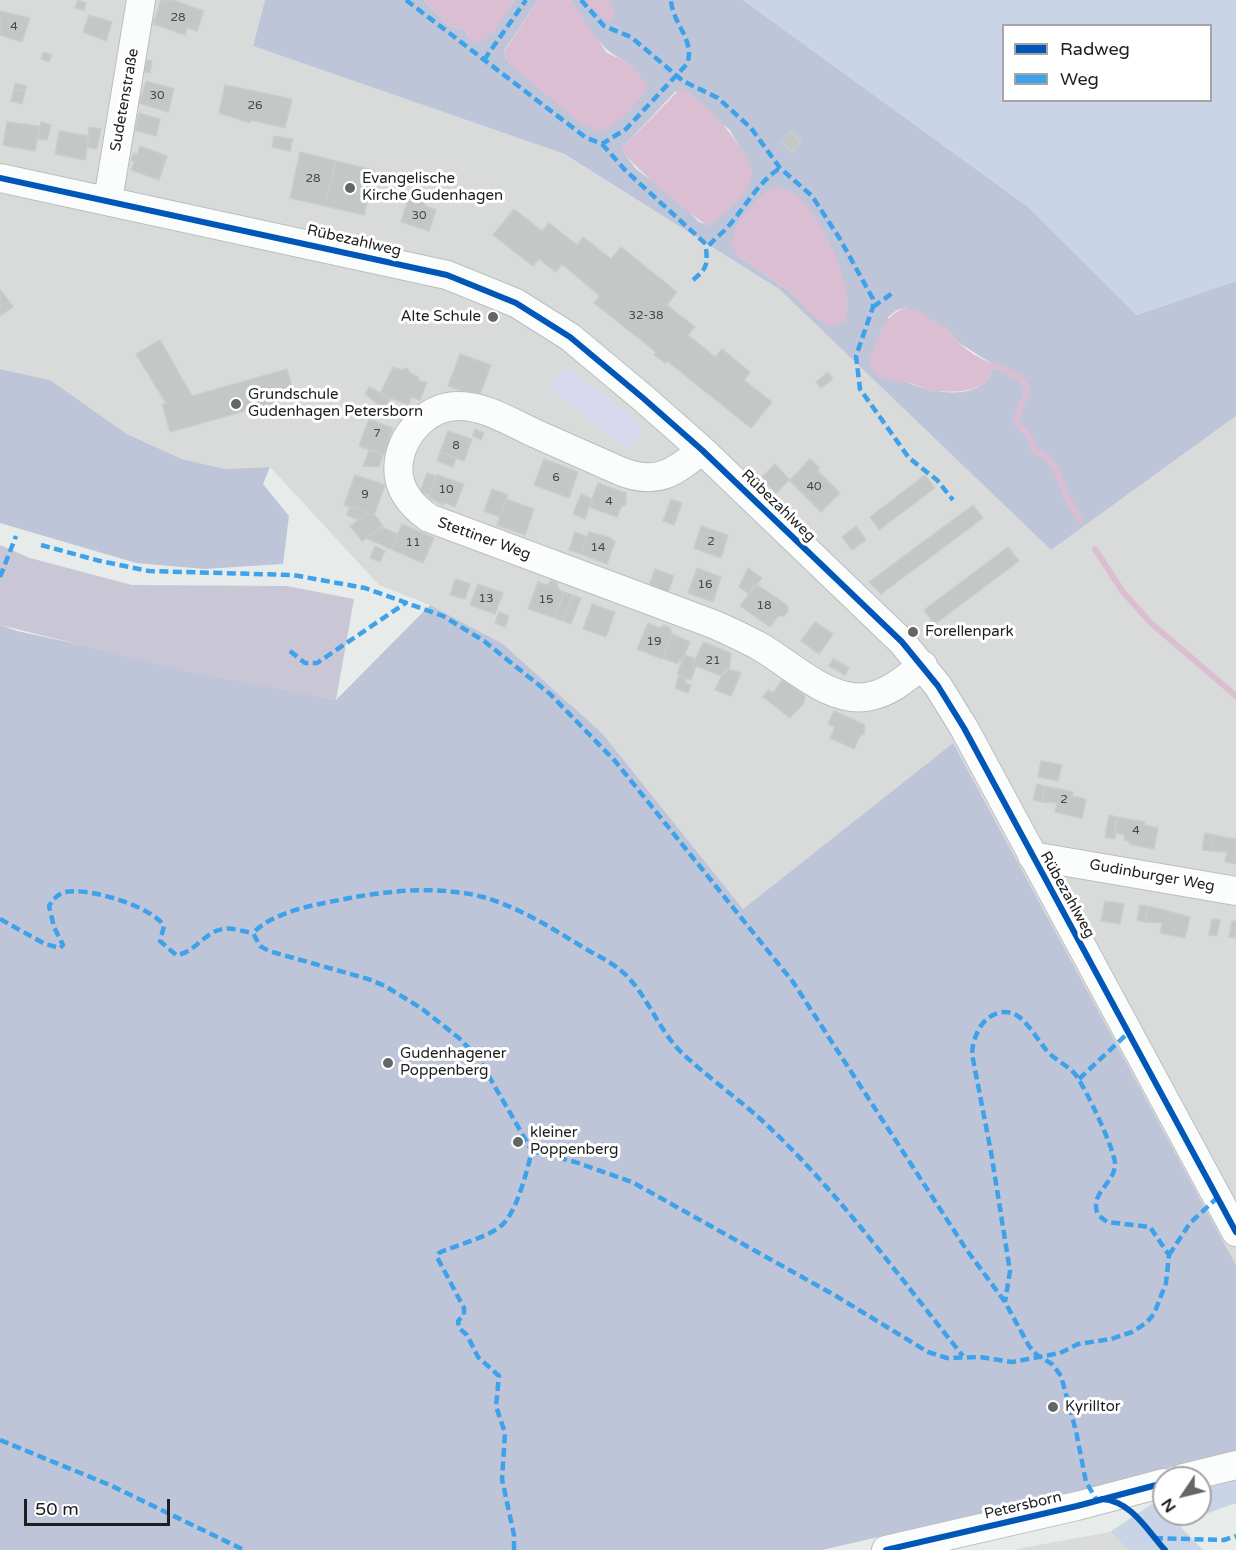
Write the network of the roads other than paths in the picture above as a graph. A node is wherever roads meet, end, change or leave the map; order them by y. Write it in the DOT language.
graph roads {
  1 [pos="141,0"];
  2 [pos="0,178"];
  3 [pos="108,200"];
  4 [pos="702,450"];
  5 [pos="923,665"];
  6 [pos="1032,856"];
  7 [pos="1236,891"];
  8 [pos="1236,1232"];
  9 [pos="1236,1465"];
  10 [pos="1212,1471"];
  11 [pos="1152,1486"];
  12 [pos="886,1550"];
  1 -- 3 [label="street, Sudetenstraße"];
  2 -- 3 [label="street, Rübezahlweg"];
  3 -- 4 [label="street, Rübezahlweg"];
  4 -- 5 [label="street, Rübezahlweg"];
  4 -- 5 [label="street, Stettiner Weg"];
  5 -- 6 [label="street, Rübezahlweg"];
  6 -- 7 [label="street, Gudinburger Weg"];
  6 -- 8 [label="street, Rübezahlweg"];
  9 -- 10 [label="street"];
  11 -- 12 [label="street, Petersborn"];
}
